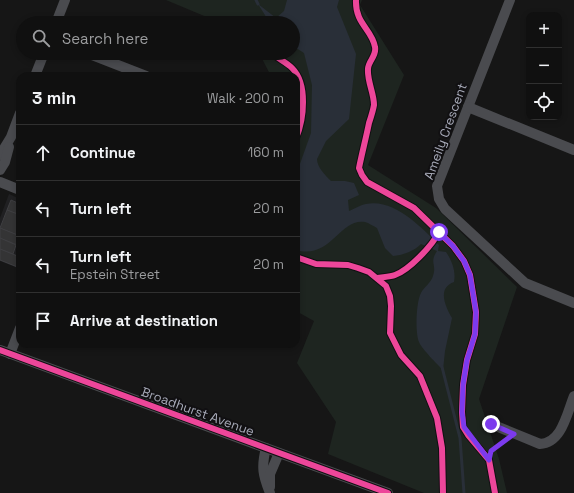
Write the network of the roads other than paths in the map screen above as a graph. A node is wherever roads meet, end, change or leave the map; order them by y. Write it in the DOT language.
graph roads {
  1 [pos="510,0"];
  2 [pos="63,1"];
  3 [pos="58,16"];
  4 [pos="41,60"];
  5 [pos="105,60"];
  6 [pos="37,72"];
  7 [pos="136,72"];
  8 [pos="468,107"];
  9 [pos="16,123"];
  10 [pos="10,137"];
  11 [pos="574,150"];
  12 [pos="0,156"];
  13 [pos="0,170"];
  14 [pos="0,182"];
  15 [pos="16,188"];
  16 [pos="574,303"];
  17 [pos="16,338"];
  18 [pos="0,350"];
  19 [pos="10,354"];
  20 [pos="574,396"];
  21 [pos="491,424"];
  22 [pos="266,448"];
  23 [pos="279,453"];
  24 [pos="270,493"];
  25 [pos="388,493"];
  1 -- 8 [label="street, Ameily Crescent"];
  2 -- 3 [label="street"];
  4 -- 6 [label="street"];
  5 -- 7 [label="street"];
  8 -- 11 [label="street"];
  8 -- 16 [label="street, Ameily Crescent"];
  9 -- 10 [label="street"];
  10 -- 12 [label="street"];
  10 -- 13 [label="street"];
  14 -- 15 [label="street"];
  17 -- 19 [label="street"];
  18 -- 19 [label="street, Broadhurst Avenue"];
  19 -- 22 [label="street, Broadhurst Avenue"];
  20 -- 21 [label="street"];
  22 -- 23 [label="street, Broadhurst Avenue"];
  22 -- 24 [label="street"];
  23 -- 24 [label="street"];
  23 -- 25 [label="street, Broadhurst Avenue"];
}
